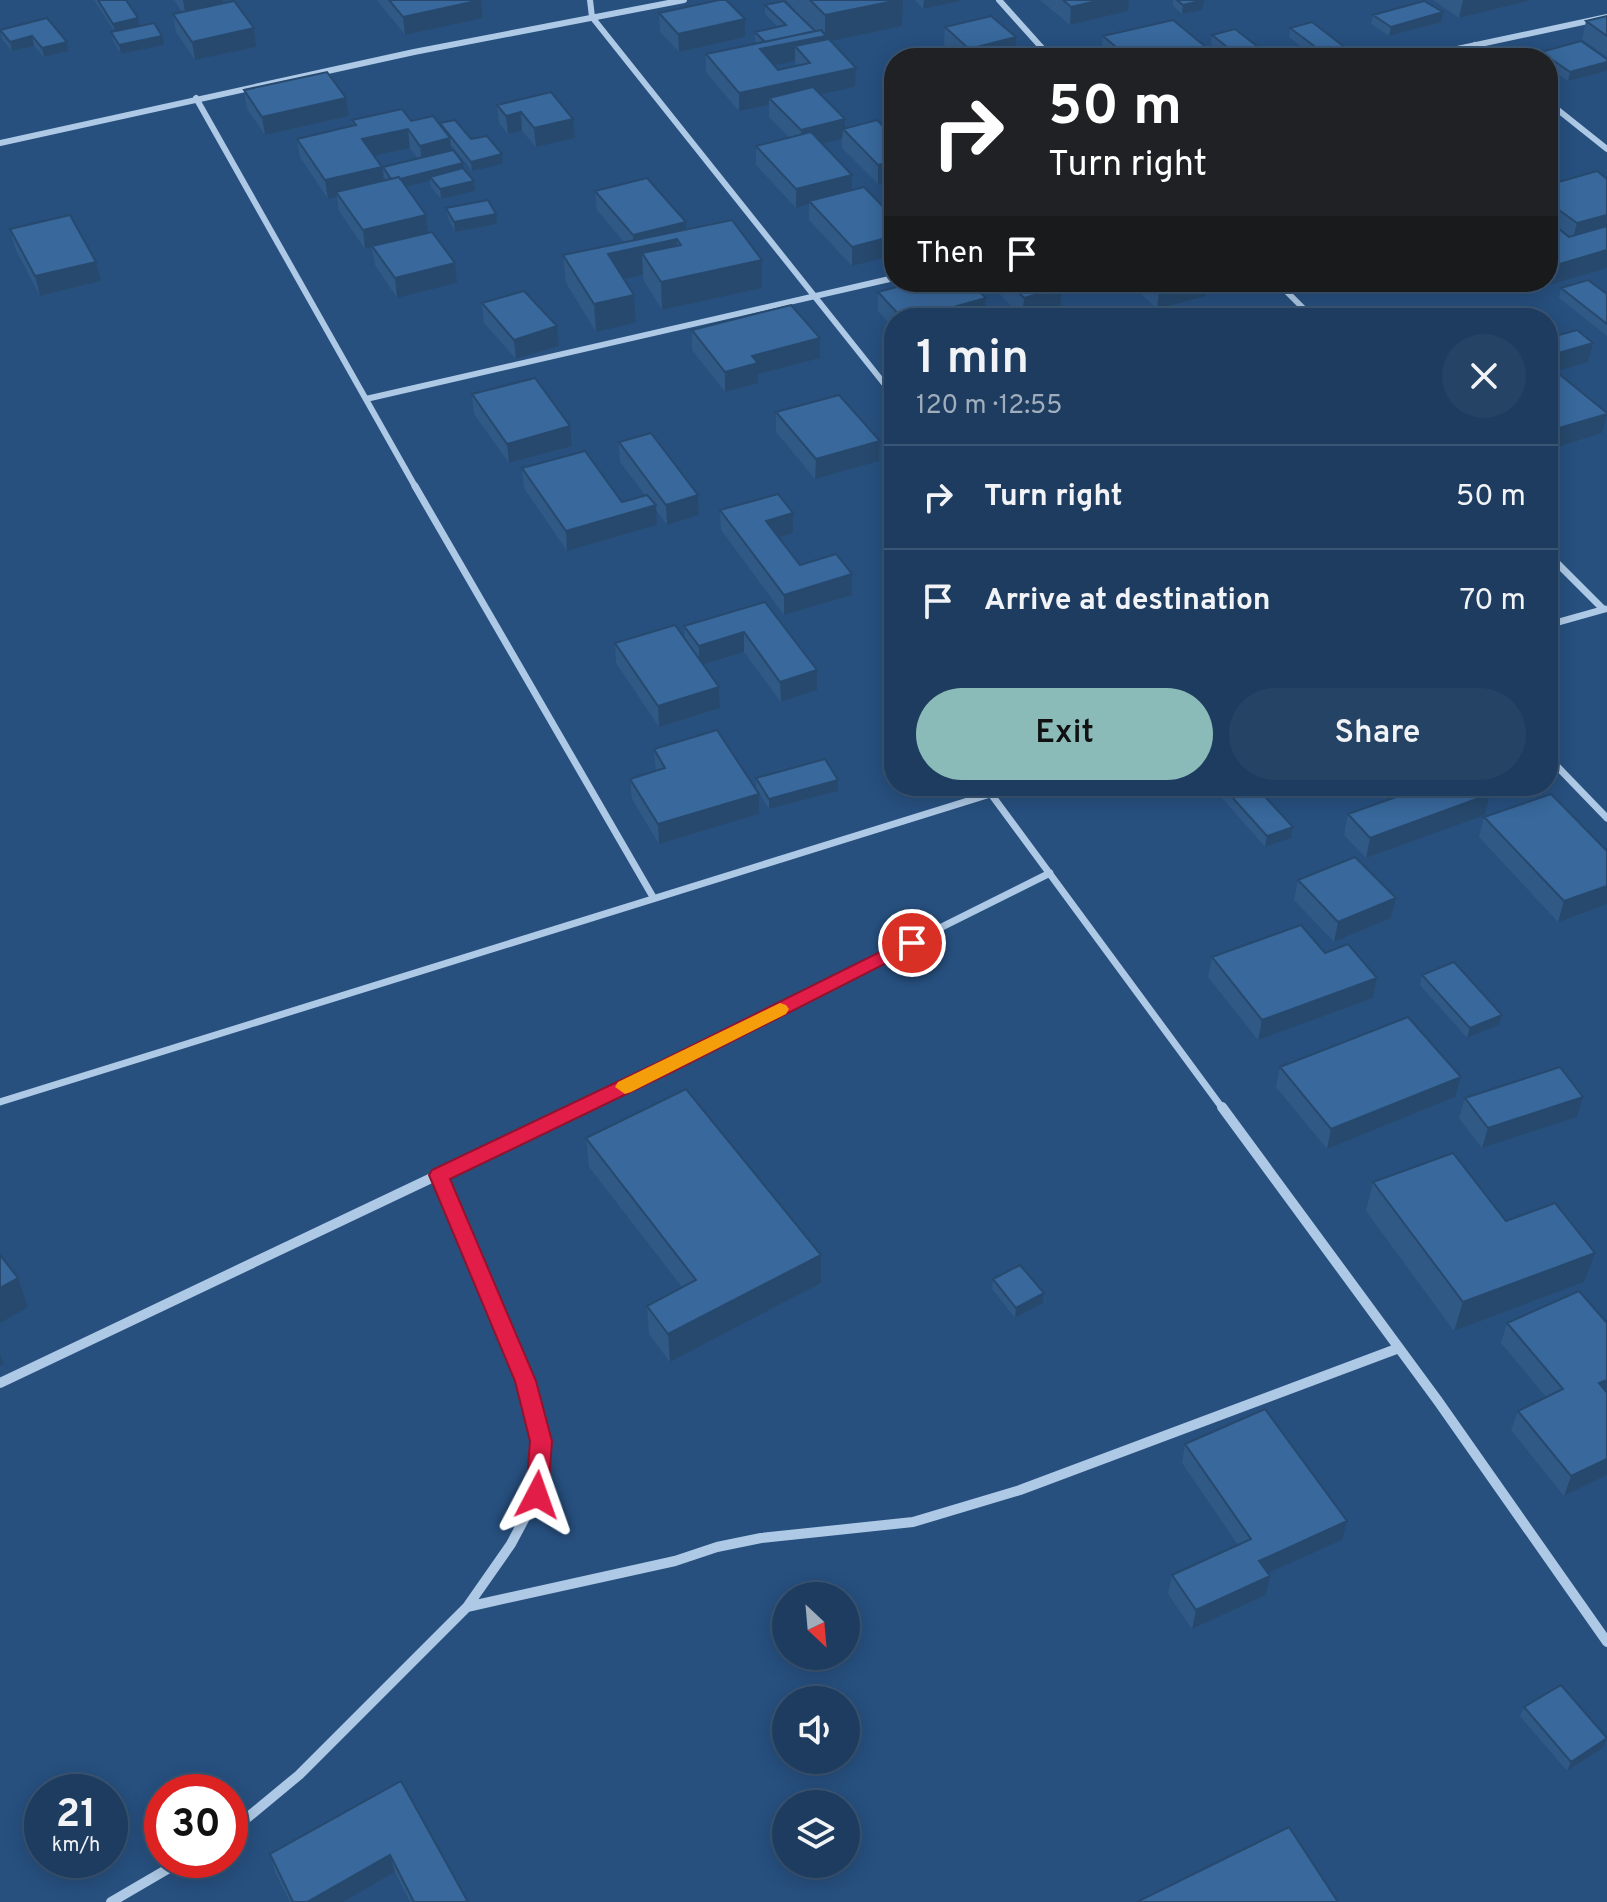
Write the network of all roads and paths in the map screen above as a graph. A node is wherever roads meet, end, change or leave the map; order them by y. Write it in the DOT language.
graph roads {
  1 [pos="590,0"];
  2 [pos="684,0"];
  3 [pos="999,0"];
  4 [pos="592,17"];
  5 [pos="1607,17"];
  6 [pos="1475,45"];
  7 [pos="1042,48"];
  8 [pos="1461,48"];
  9 [pos="1479,48"];
  10 [pos="196,98"];
  11 [pos="1558,110"];
  12 [pos="0,143"];
  13 [pos="1607,149"];
  14 [pos="884,280"];
  15 [pos="1287,292"];
  16 [pos="815,296"];
  17 [pos="1303,308"];
  18 [pos="884,383"];
  19 [pos="366,399"];
  20 [pos="1558,564"];
  21 [pos="1605,609"];
  22 [pos="1558,622"];
  23 [pos="1558,767"];
  24 [pos="984,796"];
  25 [pos="992,796"];
  26 [pos="1607,818"];
  27 [pos="1050,873"];
  28 [pos="653,897"];
  29 [pos="0,1102"];
  30 [pos="439,1175"];
  31 [pos="1399,1348"];
  32 [pos="0,1383"];
  33 [pos="467,1607"];
  34 [pos="1607,1642"];
  35 [pos="248,1817"];
  36 [pos="152,1878"];
  37 [pos="111,1902"];
  1 -- 4 [label="street"];
  2 -- 4 [label="street"];
  3 -- 7 [label="street"];
  4 -- 10 [label="street"];
  4 -- 16 [label="street"];
  5 -- 6 [label="street"];
  6 -- 8 [label="street"];
  6 -- 9 [label="street"];
  10 -- 12 [label="street"];
  10 -- 19 [label="street"];
  11 -- 13 [label="street"];
  14 -- 16 [label="street"];
  15 -- 17 [label="street"];
  16 -- 18 [label="street"];
  16 -- 19 [label="street"];
  19 -- 28 [label="street"];
  20 -- 21 [label="street"];
  21 -- 22 [label="street"];
  23 -- 26 [label="street"];
  24 -- 28 [label="street"];
  25 -- 27 [label="street"];
  27 -- 30 [label="street"];
  27 -- 31 [label="street"];
  28 -- 29 [label="street"];
  30 -- 32 [label="street"];
  30 -- 33 [label="street"];
  31 -- 33 [label="street"];
  31 -- 34 [label="street"];
  33 -- 35 [label="street"];
  36 -- 37 [label="street"];
}
